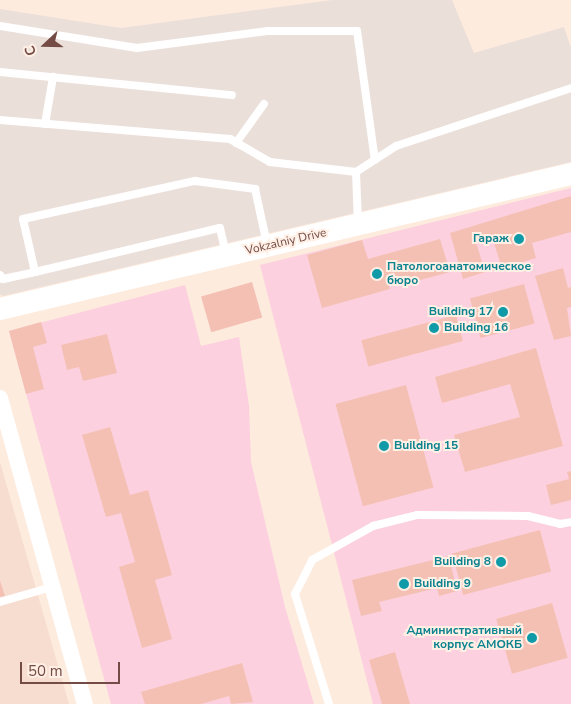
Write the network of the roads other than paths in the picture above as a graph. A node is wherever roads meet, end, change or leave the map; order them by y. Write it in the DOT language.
graph roads {
  1 [pos="0,26"];
  2 [pos="0,72"];
  3 [pos="53,77"];
  4 [pos="571,88"];
  5 [pos="232,95"];
  6 [pos="264,104"];
  7 [pos="0,120"];
  8 [pos="45,124"];
  9 [pos="236,143"];
  10 [pos="375,160"];
  11 [pos="356,172"];
  12 [pos="571,174"];
  13 [pos="358,224"];
  14 [pos="267,246"];
  15 [pos="226,256"];
  16 [pos="36,272"];
  17 [pos="0,275"];
  18 [pos="0,309"];
  19 [pos="0,398"];
  20 [pos="571,522"];
  21 [pos="52,587"];
  22 [pos="0,602"];
  23 [pos="85,704"];
  24 [pos="329,704"];
  1 -- 10 [label="lane"];
  2 -- 3 [label="lane"];
  3 -- 5 [label="lane"];
  3 -- 8 [label="lane"];
  4 -- 10 [label="lane"];
  6 -- 9 [label="lane"];
  7 -- 8 [label="lane"];
  8 -- 9 [label="lane"];
  9 -- 11 [label="lane"];
  10 -- 11 [label="lane"];
  11 -- 13 [label="lane"];
  12 -- 13 [label="street, Vokzalniy Drive"];
  13 -- 14 [label="street, Vokzalniy Drive"];
  14 -- 15 [label="street, Vokzalniy Drive"];
  14 -- 16 [label="lane"];
  15 -- 16 [label="lane"];
  15 -- 18 [label="street, Vokzalniy Drive"];
  16 -- 17 [label="lane"];
  19 -- 21 [label="street"];
  20 -- 24 [label="lane"];
  21 -- 22 [label="lane"];
  21 -- 23 [label="street"];
}
